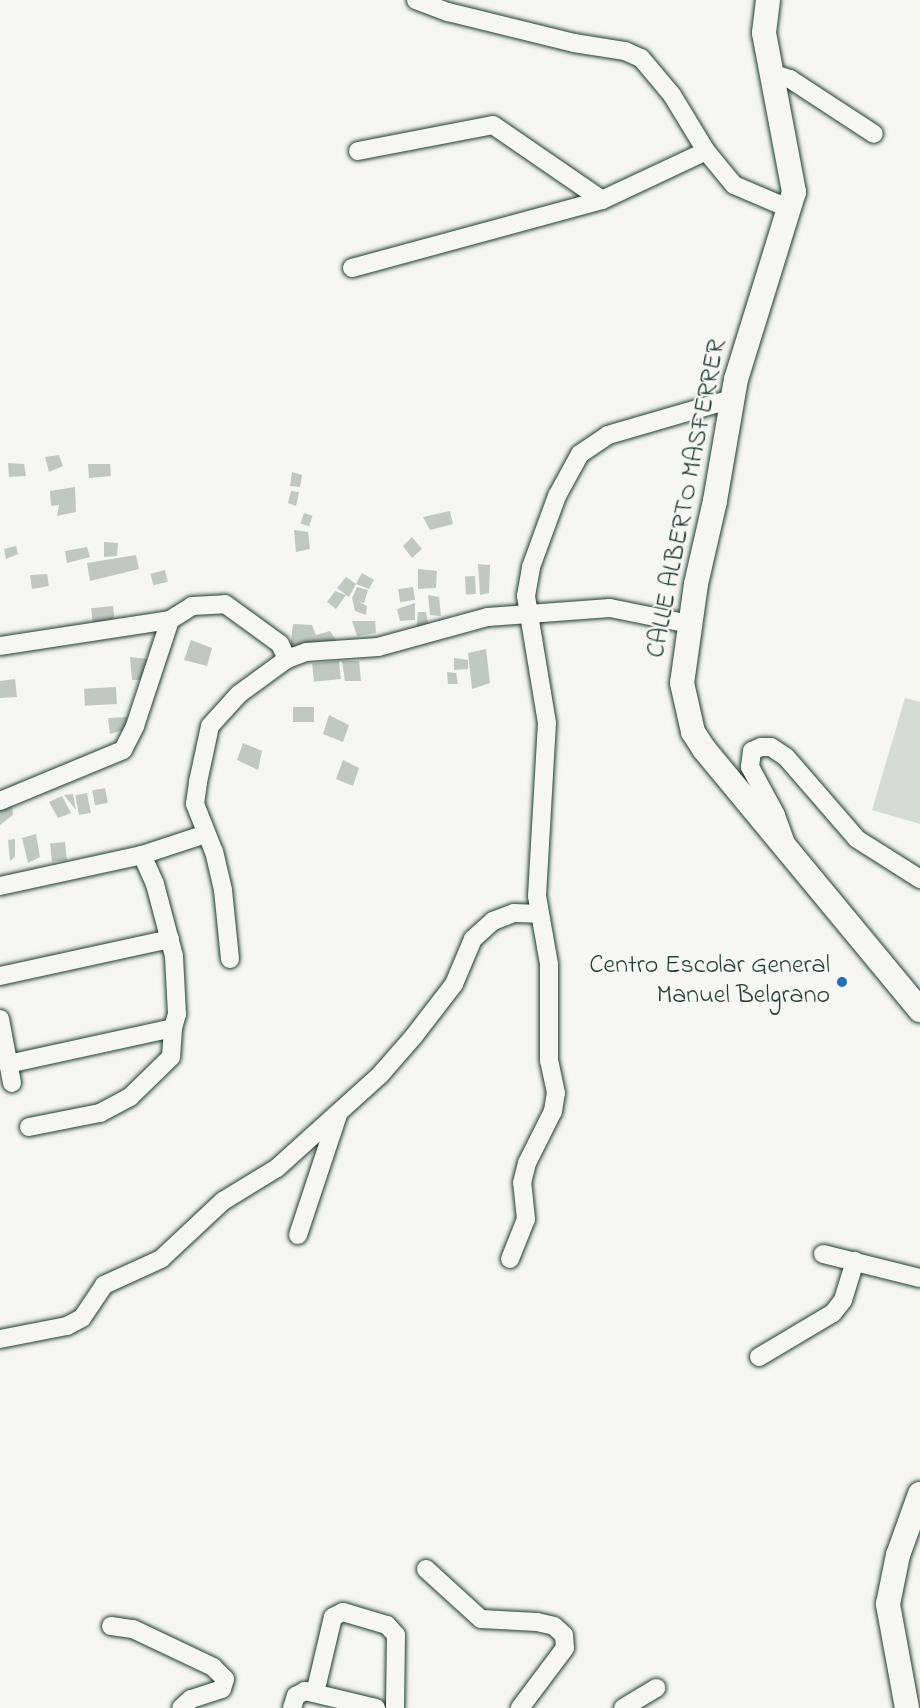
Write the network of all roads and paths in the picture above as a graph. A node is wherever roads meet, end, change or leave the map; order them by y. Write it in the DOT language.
graph roads {
  1 [pos="416,0"];
  2 [pos="768,0"];
  3 [pos="771,73"];
  4 [pos="874,134"];
  5 [pos="358,151"];
  6 [pos="706,151"];
  7 [pos="602,200"];
  8 [pos="790,209"];
  9 [pos="352,268"];
  10 [pos="732,399"];
  11 [pos="528,614"];
  12 [pos="170,620"];
  13 [pos="688,624"];
  14 [pos="0,646"];
  15 [pos="287,659"];
  16 [pos="0,801"];
  17 [pos="206,834"];
  18 [pos="142,855"];
  19 [pos="792,858"];
  20 [pos="920,879"];
  21 [pos="0,886"];
  22 [pos="539,914"];
  23 [pos="170,939"];
  24 [pos="230,959"];
  25 [pos="0,976"];
  26 [pos="920,1010"];
  27 [pos="0,1019"];
  28 [pos="173,1028"];
  29 [pos="8,1064"];
  30 [pos="12,1083"];
  31 [pos="339,1114"];
  32 [pos="29,1127"];
  33 [pos="298,1235"];
  34 [pos="823,1254"];
  35 [pos="510,1259"];
  36 [pos="855,1261"];
  37 [pos="920,1278"];
  38 [pos="0,1339"];
  39 [pos="759,1357"];
  40 [pos="920,1494"];
  41 [pos="426,1569"];
  42 [pos="111,1626"];
  43 [pos="656,1688"];
  44 [pos="315,1693"];
  45 [pos="911,1704"];
  46 [pos="181,1708"];
  47 [pos="292,1708"];
  48 [pos="376,1708"];
  49 [pos="395,1708"];
  50 [pos="520,1708"];
  51 [pos="623,1708"];
  1 -- 6 [label="street"];
  2 -- 3 [label="main road, CALLE ALBERTO MASFERRER"];
  3 -- 4 [label="street"];
  3 -- 8 [label="main road, CALLE ALBERTO MASFERRER"];
  5 -- 7 [label="street"];
  6 -- 7 [label="street"];
  6 -- 8 [label="street"];
  7 -- 9 [label="street"];
  8 -- 10 [label="main road, CALLE ALBERTO MASFERRER"];
  10 -- 11 [label="street"];
  10 -- 13 [label="main road, CALLE ALBERTO MASFERRER"];
  11 -- 13 [label="street"];
  11 -- 15 [label="street"];
  11 -- 22 [label="street"];
  12 -- 14 [label="street"];
  12 -- 15 [label="street"];
  12 -- 16 [label="street"];
  13 -- 19 [label="main road, CALLE ALBERTO MASFERRER"];
  15 -- 17 [label="street"];
  17 -- 18 [label="street"];
  17 -- 24 [label="street"];
  18 -- 21 [label="street"];
  18 -- 23 [label="street"];
  19 -- 20 [label="street"];
  19 -- 26 [label="main road, CALLE ALBERTO MASFERRER"];
  22 -- 31 [label="street"];
  22 -- 35 [label="street"];
  23 -- 25 [label="street"];
  23 -- 28 [label="street"];
  27 -- 29 [label="street"];
  28 -- 29 [label="street"];
  28 -- 32 [label="street"];
  29 -- 30 [label="street"];
  31 -- 33 [label="street"];
  31 -- 38 [label="street"];
  34 -- 36 [label="street"];
  36 -- 37 [label="street"];
  36 -- 39 [label="street"];
  40 -- 45 [label="main road"];
  41 -- 50 [label="street"];
  42 -- 46 [label="street"];
  43 -- 51 [label="street"];
  44 -- 47 [label="street"];
  44 -- 48 [label="street"];
  44 -- 49 [label="street"];
}
